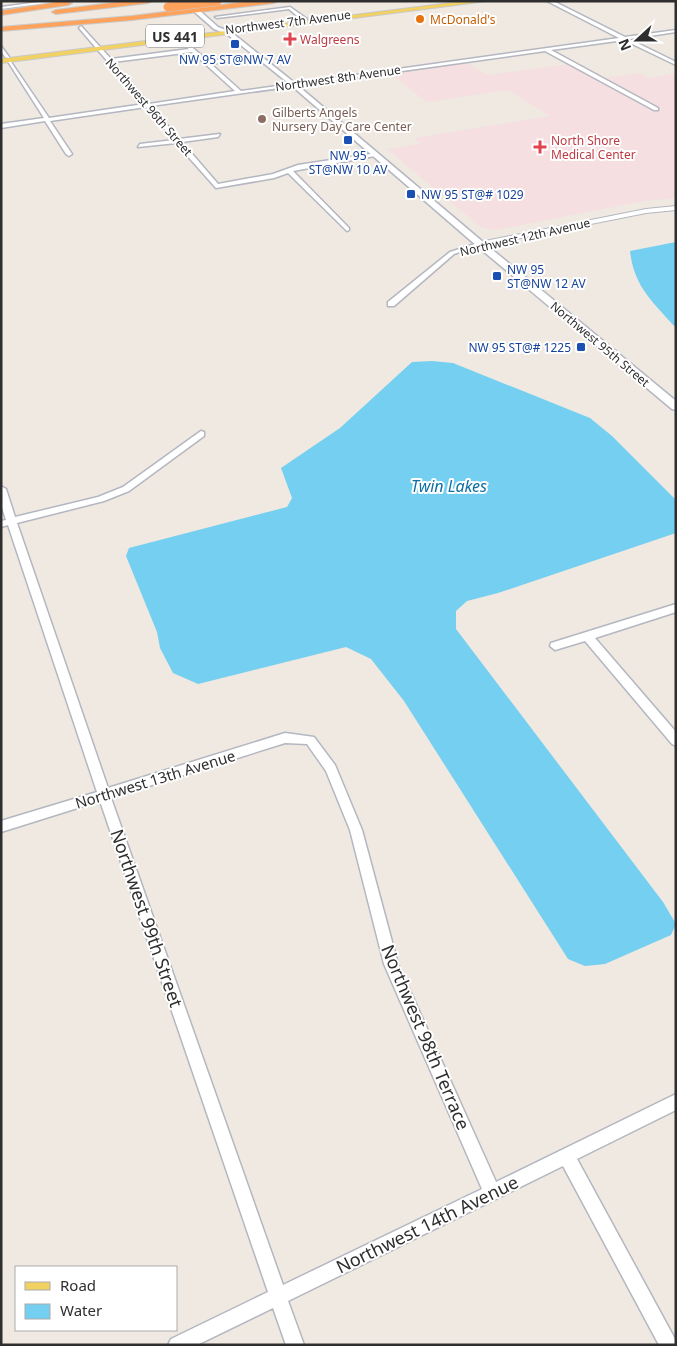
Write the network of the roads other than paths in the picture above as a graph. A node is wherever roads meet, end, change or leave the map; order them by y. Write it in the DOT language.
graph roads {
  1 [pos="60,1"];
  2 [pos="78,1"];
  3 [pos="185,1"];
  4 [pos="197,1"];
  5 [pos="216,1"];
  6 [pos="274,1"];
  7 [pos="456,1"];
  8 [pos="484,1"];
  9 [pos="549,1"];
  10 [pos="151,2"];
  11 [pos="167,4"];
  12 [pos="422,6"];
  13 [pos="1,8"];
  14 [pos="208,9"];
  15 [pos="196,11"];
  16 [pos="370,12"];
  17 [pos="398,12"];
  18 [pos="1,13"];
  19 [pos="217,17"];
  20 [pos="305,20"];
  21 [pos="332,20"];
  22 [pos="1,23"];
  23 [pos="81,27"];
  24 [pos="676,31"];
  25 [pos="227,32"];
  26 [pos="624,38"];
  27 [pos="181,39"];
  28 [pos="1,47"];
  29 [pos="98,47"];
  30 [pos="545,49"];
  31 [pos="193,50"];
  32 [pos="258,56"];
  33 [pos="676,57"];
  34 [pos="665,58"];
  35 [pos="5,59"];
  36 [pos="109,61"];
  37 [pos="207,63"];
  38 [pos="676,64"];
  39 [pos="294,85"];
  40 [pos="239,92"];
  41 [pos="146,105"];
  42 [pos="656,109"];
  43 [pos="48,119"];
  44 [pos="1,126"];
  45 [pos="218,135"];
  46 [pos="178,140"];
  47 [pos="140,146"];
  48 [pos="70,154"];
  49 [pos="375,154"];
  50 [pos="290,170"];
  51 [pos="676,208"];
  52 [pos="347,229"];
  53 [pos="480,244"];
  54 [pos="391,304"];
  55 [pos="676,407"];
  56 [pos="201,434"];
  57 [pos="1,489"];
  58 [pos="7,522"];
  59 [pos="676,608"];
  60 [pos="587,636"];
  61 [pos="555,646"];
  62 [pos="310,740"];
  63 [pos="676,741"];
  64 [pos="104,795"];
  65 [pos="1,827"];
  66 [pos="676,1102"];
  67 [pos="566,1155"];
  68 [pos="492,1194"];
  69 [pos="279,1296"];
  70 [pos="178,1345"];
  71 [pos="295,1345"];
  72 [pos="669,1345"];
  1 -- 13 [label="street"];
  2 -- 18 [label="highway"];
  3 -- 15 [label="main road, Northwest 95th Street"];
  4 -- 11 [label="highway, bridge"];
  4 -- 14 [label="main road, Northwest 95th Street"];
  5 -- 11 [label="highway, bridge"];
  6 -- 14 [label="highway"];
  7 -- 12 [label="main road, Northwest 7th Avenue / US 441"];
  8 -- 17 [label="main road, Northwest 7th Avenue / US 441"];
  9 -- 26 [label="street"];
  10 -- 22 [label="highway"];
  11 -- 22 [label="highway"];
  12 -- 16 [label="main road, Northwest 7th Avenue / US 441"];
  12 -- 17 [label="main road"];
  14 -- 15 [label="highway"];
  14 -- 19 [label="main road, Northwest 95th Street"];
  15 -- 22 [label="highway"];
  15 -- 25 [label="main road, Northwest 95th Street"];
  16 -- 20 [label="main road, Northwest 7th Avenue / US 441"];
  16 -- 21 [label="main road"];
  17 -- 21 [label="main road, Northwest 7th Avenue / US 441"];
  19 -- 20 [label="street"];
  19 -- 25 [label="main road, Northwest 95th Street"];
  20 -- 25 [label="main road, Northwest 7th Avenue / US 441"];
  21 -- 25 [label="main road, Northwest 7th Avenue / US 441"];
  23 -- 29 [label="street, Northwest 96th Street"];
  24 -- 26 [label="street, Northwest 8th Avenue"];
  25 -- 27 [label="main road, Northwest 7th Avenue / US 441"];
  25 -- 29 [label="main road, Northwest 7th Avenue / US 441"];
  25 -- 32 [label="main road, Northwest 95th Street"];
  26 -- 30 [label="street, Northwest 8th Avenue"];
  26 -- 34 [label="street"];
  27 -- 29 [label="main road, Northwest 7th Avenue / US 441"];
  27 -- 31 [label="street"];
  28 -- 35 [label="street"];
  29 -- 35 [label="main road, Northwest 7th Avenue / US 441"];
  29 -- 35 [label="main road, Northwest 7th Avenue / US 441"];
  29 -- 36 [label="street, Northwest 96th Street"];
  30 -- 39 [label="street, Northwest 8th Avenue"];
  30 -- 42 [label="street"];
  31 -- 36 [label="street"];
  31 -- 37 [label="street"];
  32 -- 37 [label="street"];
  32 -- 39 [label="main road, Northwest 95th Street"];
  33 -- 34 [label="street"];
  34 -- 38 [label="street"];
  35 -- 43 [label="street"];
  36 -- 41 [label="street, Northwest 96th Street"];
  37 -- 40 [label="street"];
  39 -- 40 [label="street, Northwest 8th Avenue"];
  39 -- 49 [label="main road, Northwest 95th Street"];
  40 -- 41 [label="street, Northwest 8th Avenue"];
  41 -- 43 [label="street, Northwest 8th Avenue"];
  41 -- 46 [label="street, Northwest 96th Street"];
  43 -- 44 [label="street, Northwest 8th Avenue"];
  43 -- 48 [label="street"];
  45 -- 46 [label="street"];
  46 -- 47 [label="street"];
  46 -- 50 [label="street, Northwest 96th Street"];
  49 -- 50 [label="street"];
  49 -- 53 [label="main road, Northwest 95th Street"];
  50 -- 52 [label="street"];
  51 -- 53 [label="street, Northwest 12th Avenue"];
  53 -- 54 [label="street, Northwest 12th Avenue"];
  53 -- 55 [label="main road, Northwest 95th Street"];
  56 -- 58 [label="street"];
  57 -- 58 [label="street, Northwest 99th Street"];
  58 -- 64 [label="street, Northwest 99th Street"];
  59 -- 60 [label="street"];
  60 -- 61 [label="street"];
  60 -- 63 [label="street"];
  62 -- 64 [label="street, Northwest 13th Avenue"];
  62 -- 68 [label="street, Northwest 98th Terrace"];
  64 -- 65 [label="street, Northwest 13th Avenue"];
  64 -- 69 [label="street, Northwest 99th Street"];
  66 -- 67 [label="street, Northwest 14th Avenue"];
  67 -- 68 [label="street, Northwest 14th Avenue"];
  67 -- 72 [label="street"];
  68 -- 69 [label="street, Northwest 14th Avenue"];
  69 -- 70 [label="street, Northwest 14th Avenue"];
  69 -- 71 [label="street, Northwest 99th Street"];
}
